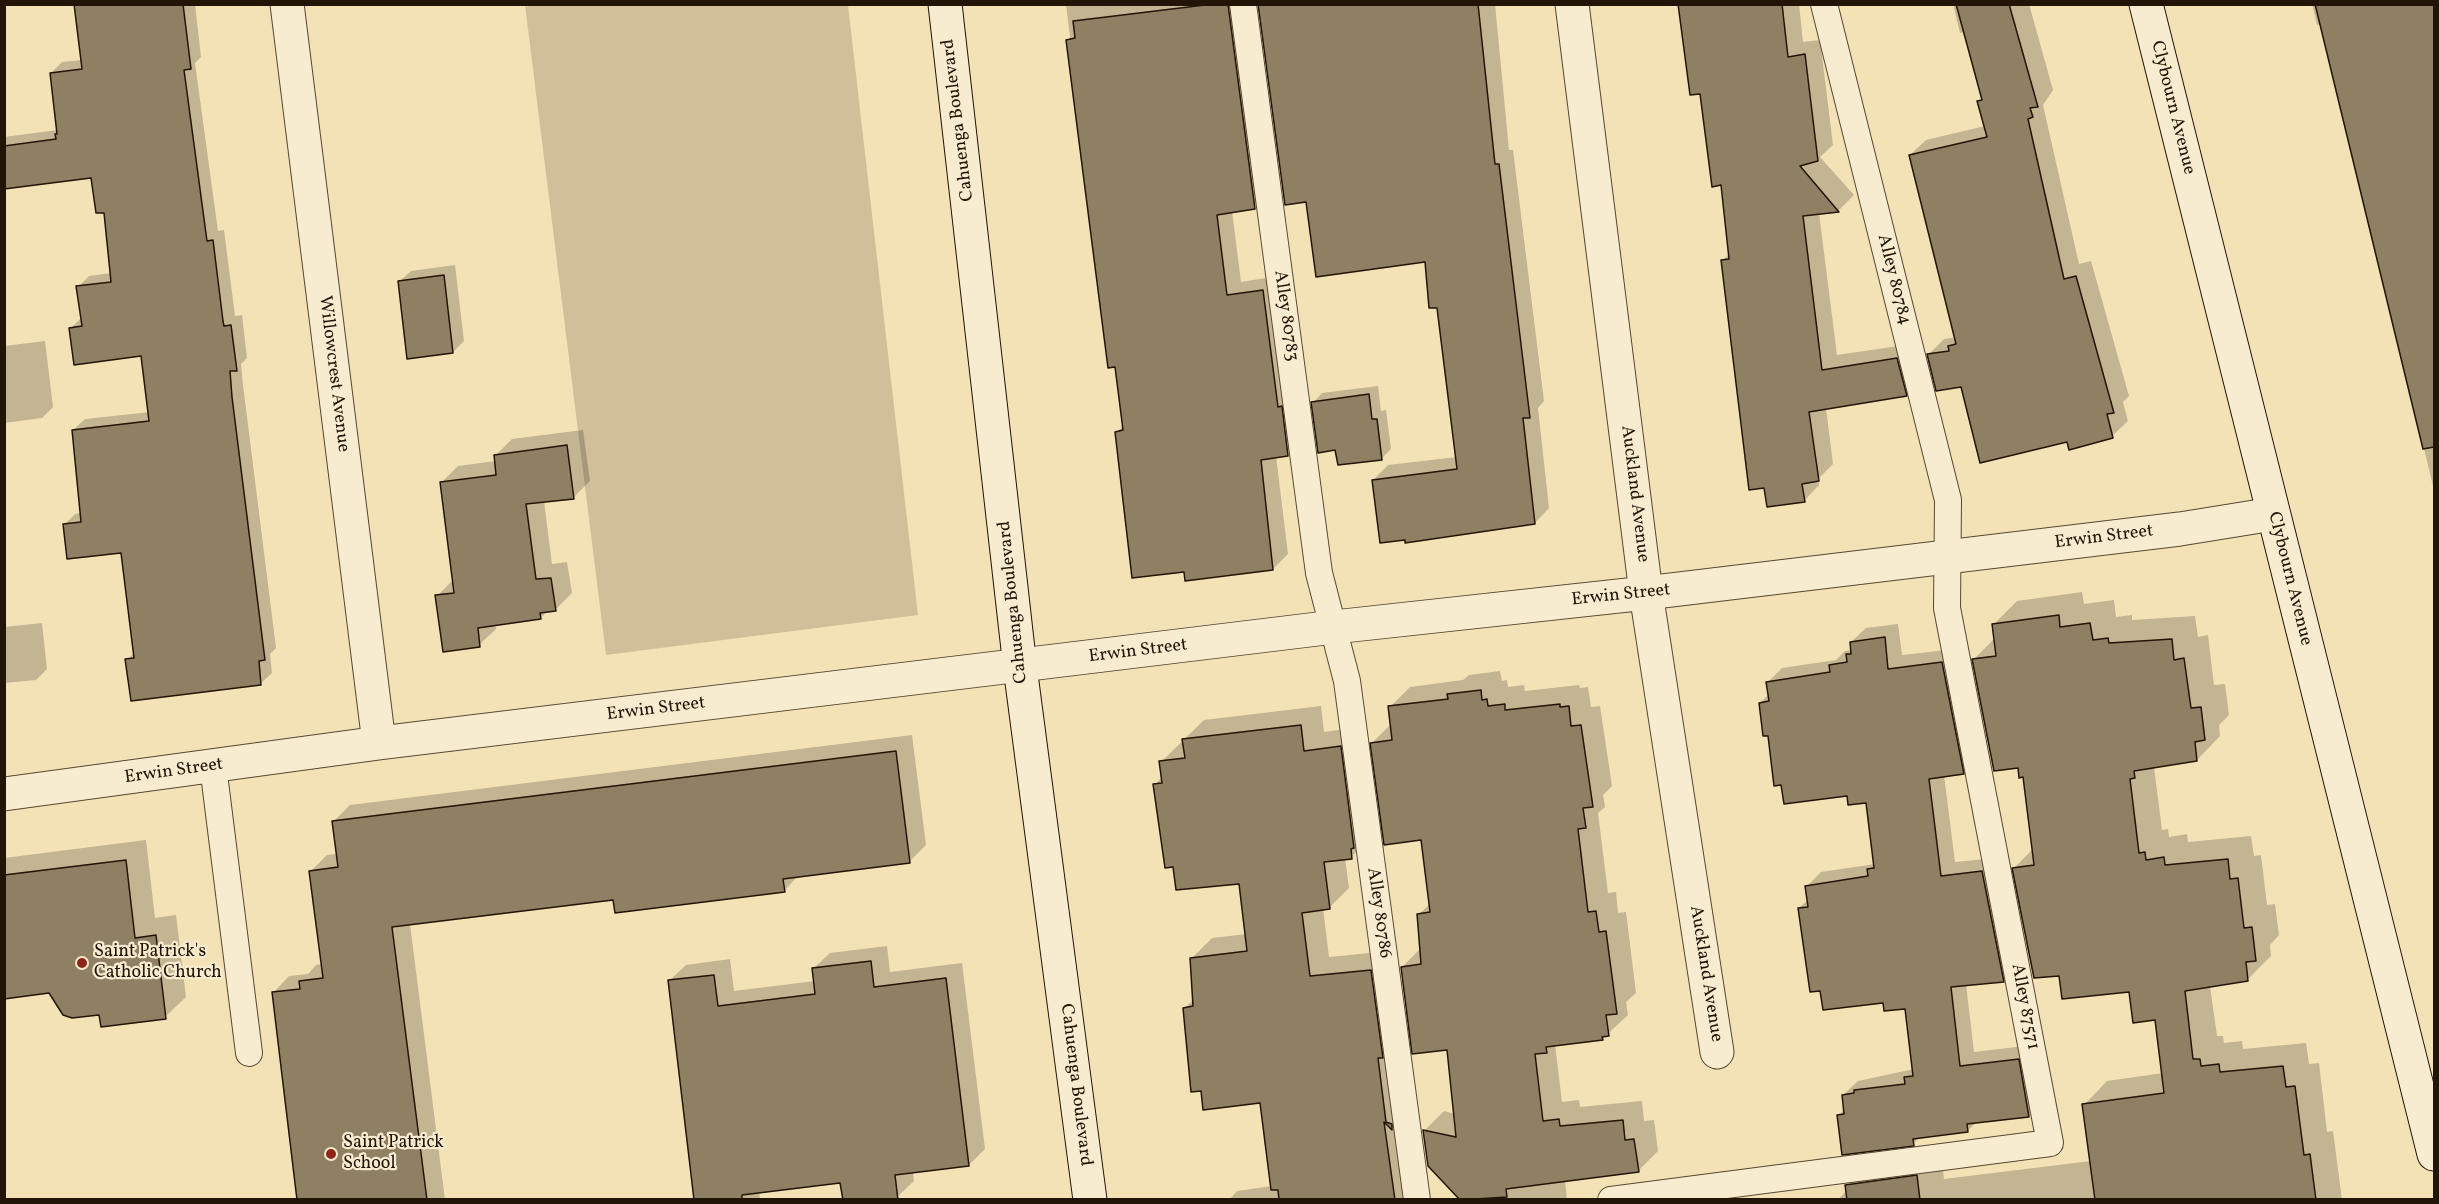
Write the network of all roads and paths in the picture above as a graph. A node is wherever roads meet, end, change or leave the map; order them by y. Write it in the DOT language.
graph roads {
  1 [pos="287,4"];
  2 [pos="945,4"];
  3 [pos="1243,4"];
  4 [pos="1572,4"];
  5 [pos="1824,4"];
  6 [pos="2146,4"];
  7 [pos="2273,514"];
  8 [pos="1948,556"];
  9 [pos="1646,593"];
  10 [pos="1334,627"];
  11 [pos="1020,667"];
  12 [pos="379,743"];
  13 [pos="213,766"];
  14 [pos="4,794"];
  15 [pos="1717,1052"];
  16 [pos="249,1053"];
  17 [pos="2434,1154"];
  18 [pos="1734,1192"];
  19 [pos="1090,1200"];
  20 [pos="1417,1200"];
  21 [pos="1611,1200"];
  1 -- 12 [label="street, Willowcrest Avenue"];
  2 -- 11 [label="street, Cahuenga Boulevard"];
  3 -- 10 [label="lane, Alley 80783"];
  4 -- 9 [label="street, Auckland Avenue"];
  5 -- 8 [label="lane, Alley 80784"];
  6 -- 7 [label="street, Clybourn Avenue"];
  7 -- 8 [label="street, Erwin Street"];
  7 -- 17 [label="street, Clybourn Avenue"];
  8 -- 9 [label="street, Erwin Street"];
  8 -- 18 [label="lane, Alley 87571"];
  9 -- 10 [label="street, Erwin Street"];
  9 -- 15 [label="street, Auckland Avenue"];
  10 -- 11 [label="street, Erwin Street"];
  10 -- 20 [label="lane, Alley 80786"];
  11 -- 12 [label="street, Erwin Street"];
  11 -- 19 [label="street, Cahuenga Boulevard"];
  12 -- 13 [label="street, Erwin Street"];
  13 -- 14 [label="street, Erwin Street"];
  13 -- 16 [label="lane"];
  18 -- 21 [label="lane"];
}
